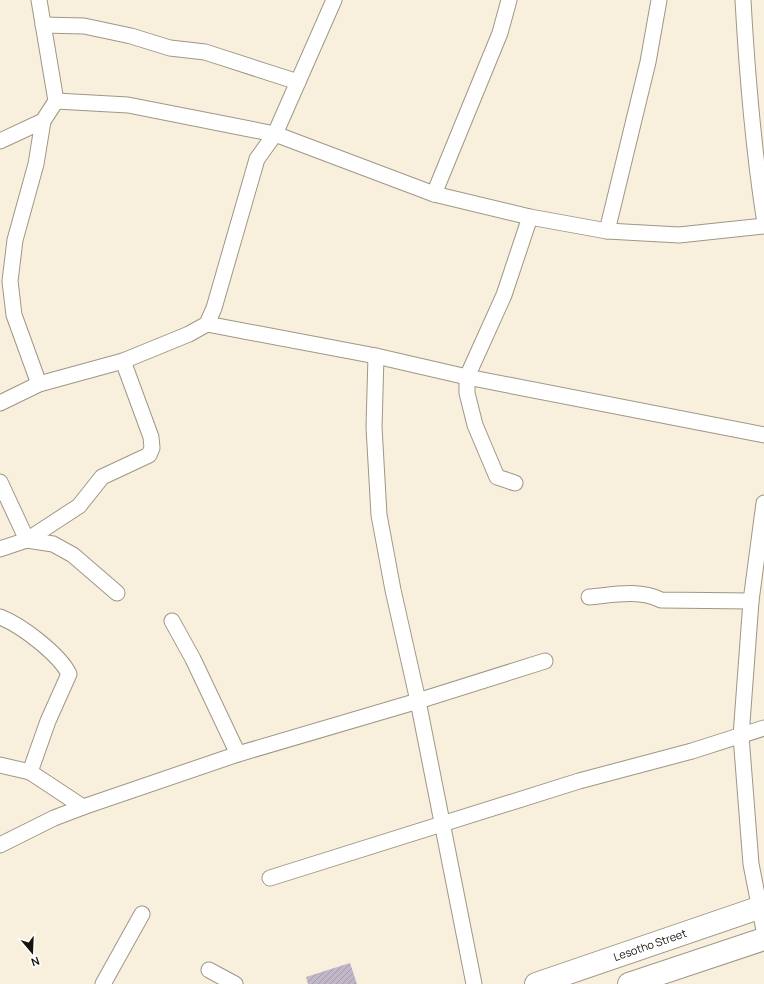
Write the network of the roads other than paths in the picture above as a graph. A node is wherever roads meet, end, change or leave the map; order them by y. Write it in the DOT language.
graph roads {
  1 [pos="39,0"];
  2 [pos="334,0"];
  3 [pos="509,0"];
  4 [pos="659,0"];
  5 [pos="743,0"];
  6 [pos="43,25"];
  7 [pos="298,82"];
  8 [pos="56,101"];
  9 [pos="43,121"];
  10 [pos="275,134"];
  11 [pos="0,141"];
  12 [pos="434,194"];
  13 [pos="530,217"];
  14 [pos="764,217"];
  15 [pos="764,226"];
  16 [pos="607,230"];
  17 [pos="206,324"];
  18 [pos="376,356"];
  19 [pos="123,361"];
  20 [pos="467,377"];
  21 [pos="38,384"];
  22 [pos="0,403"];
  23 [pos="764,435"];
  24 [pos="0,482"];
  25 [pos="515,483"];
  26 [pos="764,503"];
  27 [pos="27,540"];
  28 [pos="0,549"];
  29 [pos="760,557"];
  30 [pos="117,593"];
  31 [pos="589,597"];
  32 [pos="751,601"];
  33 [pos="0,617"];
  34 [pos="172,621"];
  35 [pos="545,661"];
  36 [pos="418,701"];
  37 [pos="764,728"];
  38 [pos="741,736"];
  39 [pos="238,754"];
  40 [pos="0,765"];
  41 [pos="30,772"];
  42 [pos="83,807"];
  43 [pos="443,824"];
  44 [pos="0,845"];
  45 [pos="270,878"];
  46 [pos="761,907"];
  47 [pos="142,914"];
  48 [pos="764,930"];
  49 [pos="764,939"];
  50 [pos="209,970"];
  51 [pos="103,984"];
  52 [pos="235,984"];
  53 [pos="474,984"];
  54 [pos="536,984"];
  55 [pos="629,984"];
  1 -- 6 [label="street"];
  2 -- 7 [label="street"];
  3 -- 12 [label="street"];
  4 -- 16 [label="street"];
  5 -- 14 [label="street"];
  6 -- 7 [label="street"];
  6 -- 8 [label="street"];
  7 -- 10 [label="street"];
  8 -- 9 [label="street"];
  8 -- 10 [label="street"];
  9 -- 11 [label="street"];
  9 -- 21 [label="street"];
  10 -- 12 [label="street"];
  10 -- 17 [label="street"];
  12 -- 13 [label="street"];
  13 -- 16 [label="street"];
  13 -- 20 [label="street"];
  15 -- 16 [label="street"];
  17 -- 18 [label="street"];
  17 -- 19 [label="street"];
  18 -- 20 [label="street"];
  18 -- 36 [label="street"];
  19 -- 21 [label="street"];
  19 -- 27 [label="street"];
  20 -- 23 [label="street"];
  20 -- 25 [label="street"];
  21 -- 22 [label="street"];
  24 -- 27 [label="street"];
  26 -- 29 [label="street"];
  27 -- 28 [label="street"];
  27 -- 30 [label="street"];
  29 -- 32 [label="street"];
  31 -- 32 [label="street"];
  32 -- 38 [label="street"];
  33 -- 41 [label="street"];
  34 -- 39 [label="street"];
  35 -- 36 [label="street"];
  36 -- 39 [label="street"];
  36 -- 43 [label="street"];
  37 -- 38 [label="street"];
  38 -- 43 [label="street"];
  38 -- 46 [label="street"];
  39 -- 42 [label="street"];
  40 -- 41 [label="street"];
  41 -- 42 [label="street"];
  42 -- 44 [label="street"];
  43 -- 45 [label="street"];
  43 -- 53 [label="street"];
  46 -- 48 [label="street"];
  46 -- 54 [label="main road, Lesotho Street"];
  47 -- 51 [label="street"];
  49 -- 55 [label="main road"];
  50 -- 52 [label="street"];
}
